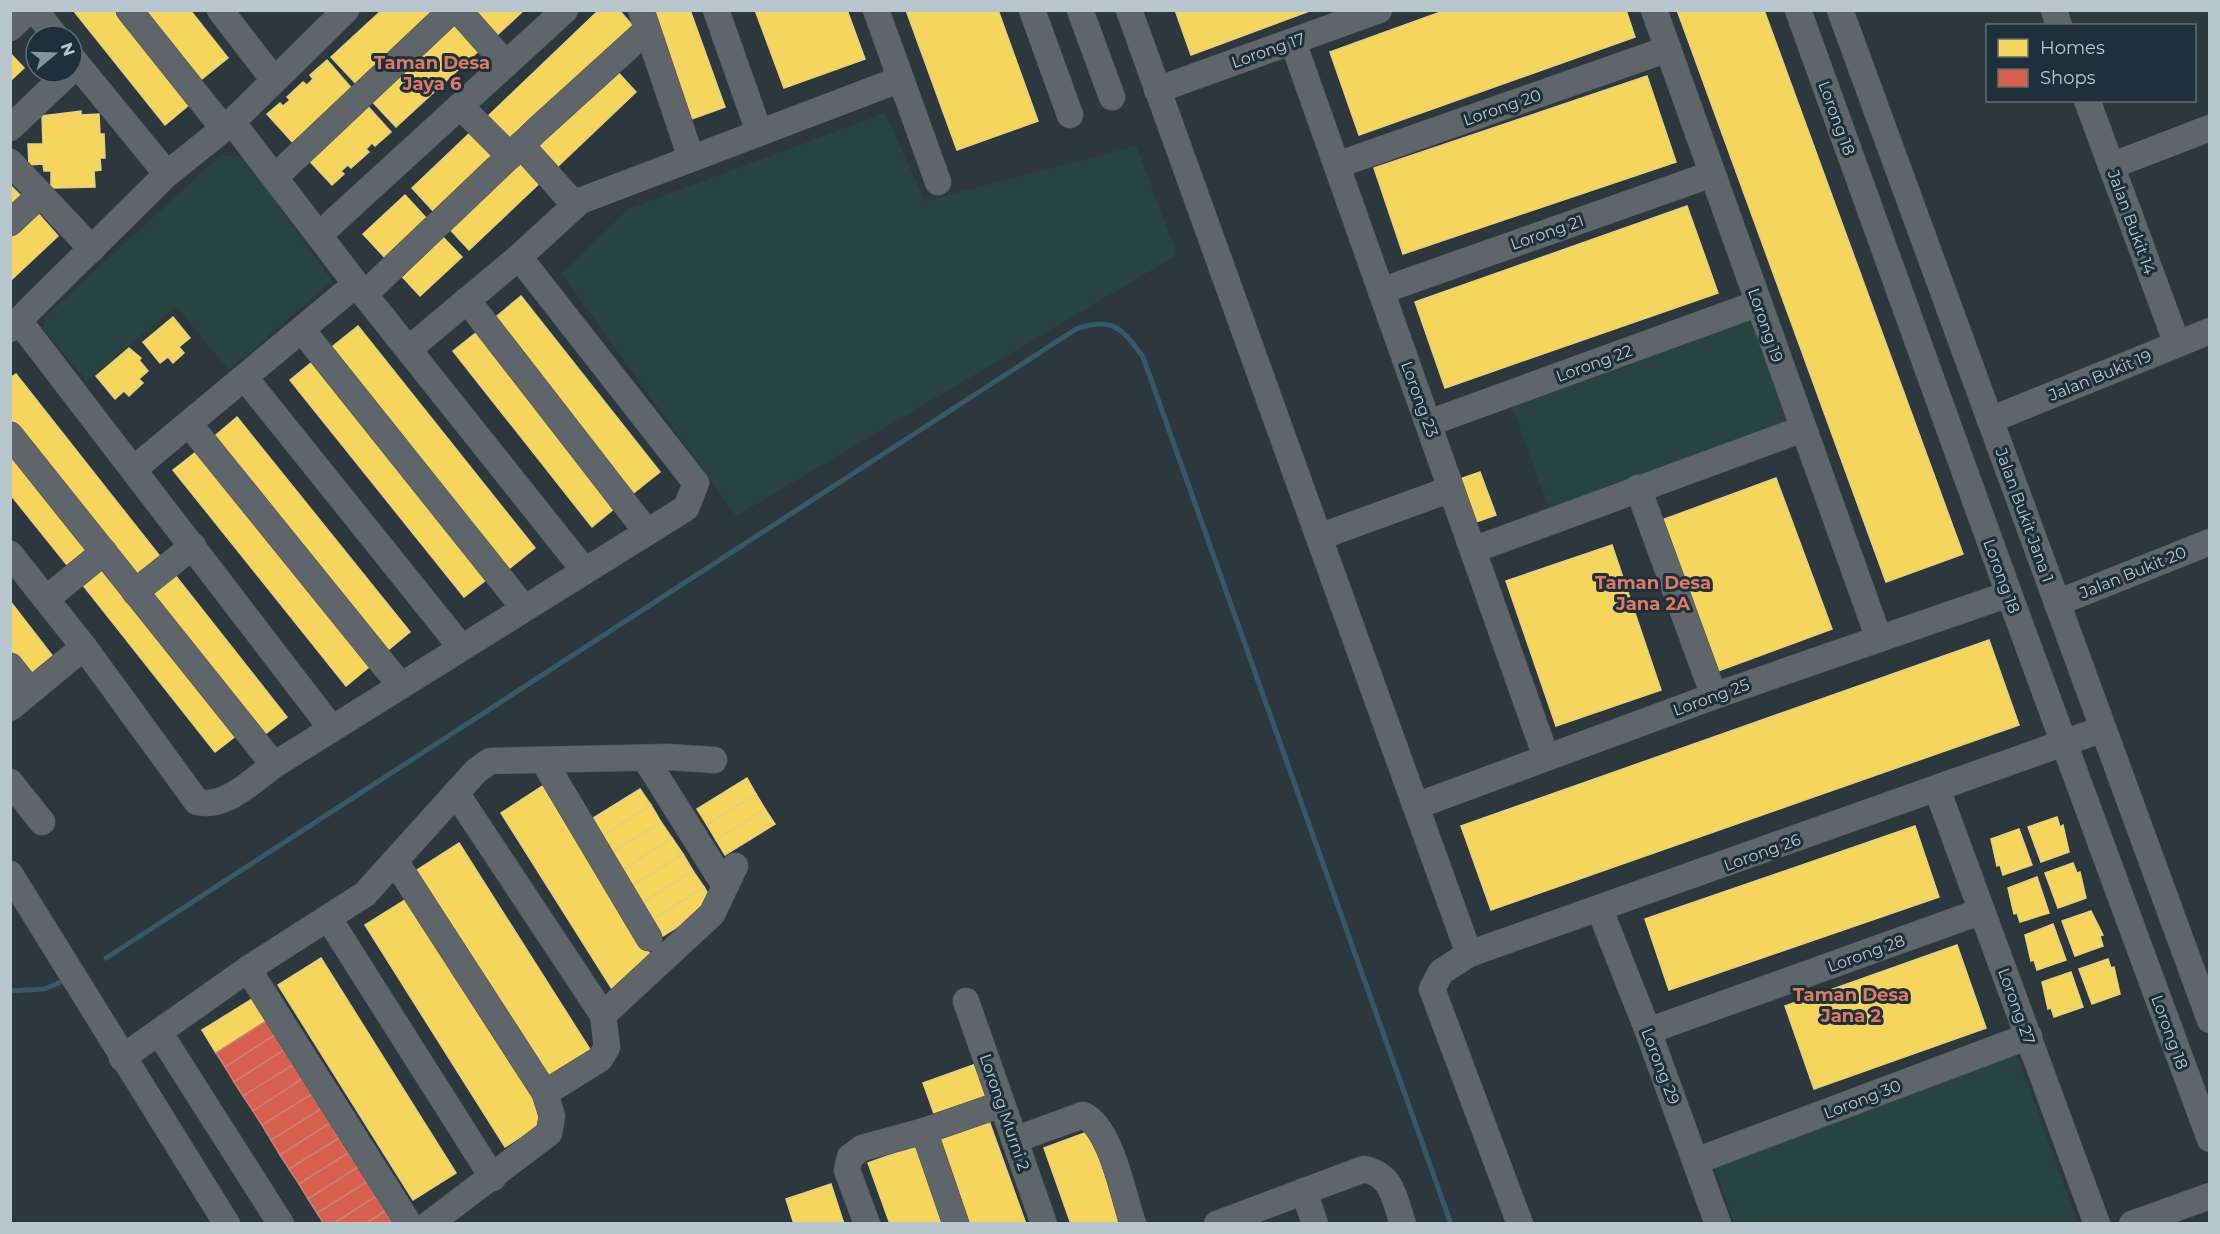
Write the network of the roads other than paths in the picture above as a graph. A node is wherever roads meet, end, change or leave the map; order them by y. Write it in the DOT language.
graph roads {
  1 [pos="29,10"];
  2 [pos="35,10"];
  3 [pos="129,10"];
  4 [pos="346,10"];
  5 [pos="565,10"];
  6 [pos="716,10"];
  7 [pos="876,10"];
  8 [pos="1032,10"];
  9 [pos="1080,10"];
  10 [pos="1129,10"];
  11 [pos="1379,10"];
  12 [pos="1654,10"];
  13 [pos="1798,10"];
  14 [pos="1840,10"];
  15 [pos="448,13"];
  16 [pos="233,15"];
  17 [pos="644,20"];
  18 [pos="46,24"];
  19 [pos="10,28"];
  20 [pos="1293,42"];
  21 [pos="1668,49"];
  22 [pos="506,64"];
  23 [pos="84,79"];
  24 [pos="901,79"];
  25 [pos="274,80"];
  26 [pos="55,84"];
  27 [pos="1157,90"];
  28 [pos="1112,97"];
  29 [pos="2088,102"];
  30 [pos="460,106"];
  31 [pos="1070,115"];
  32 [pos="228,126"];
  33 [pos="10,128"];
  34 [pos="2210,128"];
  35 [pos="759,132"];
  36 [pos="515,150"];
  37 [pos="691,158"];
  38 [pos="10,162"];
  39 [pos="1337,165"];
  40 [pos="2111,166"];
  41 [pos="167,174"];
  42 [pos="1712,174"];
  43 [pos="275,177"];
  44 [pos="938,182"];
  45 [pos="40,195"];
  46 [pos="575,206"];
  47 [pos="10,223"];
  48 [pos="320,235"];
  49 [pos="92,249"];
  50 [pos="519,257"];
  51 [pos="361,289"];
  52 [pos="1381,291"];
  53 [pos="467,300"];
  54 [pos="1759,303"];
  55 [pos="15,325"];
  56 [pos="302,330"];
  57 [pos="2210,331"];
  58 [pos="2176,344"];
  59 [pos="409,349"];
  60 [pos="245,378"];
  61 [pos="1990,420"];
  62 [pos="1429,423"];
  63 [pos="189,424"];
  64 [pos="1803,429"];
  65 [pos="10,435"];
  66 [pos="134,469"];
  67 [pos="1638,488"];
  68 [pos="1451,489"];
  69 [pos="648,532"];
  70 [pos="1318,537"];
  71 [pos="2210,542"];
  72 [pos="193,546"];
  73 [pos="1473,550"];
  74 [pos="104,552"];
  75 [pos="10,554"];
  76 [pos="584,570"];
  77 [pos="135,592"];
  78 [pos="2009,594"];
  79 [pos="46,599"];
  80 [pos="2057,603"];
  81 [pos="524,608"];
  82 [pos="1879,639"];
  83 [pos="84,647"];
  84 [pos="461,647"];
  85 [pos="10,666"];
  86 [pos="401,686"];
  87 [pos="30,691"];
  88 [pos="1714,696"];
  89 [pos="10,708"];
  90 [pos="332,729"];
  91 [pos="2103,729"];
  92 [pos="2064,743"];
  93 [pos="645,758"];
  94 [pos="1546,758"];
  95 [pos="543,760"];
  96 [pos="714,760"];
  97 [pos="274,765"];
  98 [pos="10,782"];
  99 [pos="1937,789"];
  100 [pos="456,793"];
  101 [pos="1416,806"];
  102 [pos="42,822"];
  103 [pos="395,861"];
  104 [pos="10,874"];
  105 [pos="1600,910"];
  106 [pos="1982,911"];
  107 [pos="328,919"];
  108 [pos="649,938"];
  109 [pos="1469,954"];
  110 [pos="248,969"];
  111 [pos="966,1001"];
  112 [pos="603,1015"];
  113 [pos="2210,1020"];
  114 [pos="1648,1031"];
  115 [pos="159,1032"];
  116 [pos="2029,1036"];
  117 [pos="122,1058"];
  118 [pos="546,1093"];
  119 [pos="1002,1104"];
  120 [pos="924,1131"];
  121 [pos="2210,1139"];
  122 [pos="1014,1140"];
  123 [pos="1696,1161"];
  124 [pos="493,1178"];
  125 [pos="1304,1191"];
  126 [pos="2210,1196"];
  127 [pos="1219,1223"];
  128 [pos="227,1224"];
  129 [pos="281,1224"];
  130 [pos="409,1224"];
  131 [pos="429,1224"];
  132 [pos="867,1224"];
  133 [pos="956,1224"];
  134 [pos="1044,1224"];
  135 [pos="1133,1224"];
  136 [pos="1315,1224"];
  137 [pos="1403,1224"];
  138 [pos="1520,1224"];
  139 [pos="1718,1224"];
  140 [pos="2097,1224"];
  141 [pos="2132,1224"];
  1 -- 19 [label="street"];
  2 -- 18 [label="street"];
  3 -- 32 [label="street"];
  4 -- 25 [label="street"];
  5 -- 22 [label="street"];
  6 -- 35 [label="street"];
  7 -- 24 [label="street"];
  8 -- 31 [label="street"];
  9 -- 28 [label="street"];
  10 -- 27 [label="street"];
  11 -- 20 [label="street, Lorong 17"];
  12 -- 21 [label="street, Lorong 19"];
  13 -- 78 [label="street, Lorong 18"];
  14 -- 61 [label="street, Jalan Bukit Jana 1"];
  15 -- 22 [label="street"];
  15 -- 43 [label="street"];
  16 -- 25 [label="street"];
  17 -- 36 [label="street"];
  17 -- 37 [label="street"];
  20 -- 27 [label="street, Lorong 17"];
  20 -- 39 [label="street, Lorong 23"];
  21 -- 39 [label="street, Lorong 20"];
  21 -- 42 [label="street, Lorong 19"];
  22 -- 30 [label="street"];
  23 -- 41 [label="street"];
  24 -- 35 [label="street"];
  24 -- 44 [label="street"];
  25 -- 32 [label="street"];
  26 -- 33 [label="street"];
  27 -- 70 [label="street"];
  29 -- 40 [label="street, Jalan Bukit 14"];
  30 -- 36 [label="street"];
  30 -- 48 [label="street"];
  32 -- 41 [label="street"];
  32 -- 43 [label="street"];
  34 -- 40 [label="street"];
  35 -- 37 [label="street"];
  36 -- 46 [label="street"];
  36 -- 51 [label="street"];
  37 -- 46 [label="street"];
  38 -- 45 [label="street"];
  39 -- 52 [label="street, Lorong 23"];
  40 -- 58 [label="street, Jalan Bukit 14"];
  41 -- 49 [label="street"];
  42 -- 52 [label="street, Lorong 21"];
  42 -- 54 [label="street, Lorong 19"];
  43 -- 48 [label="street"];
  45 -- 47 [label="street"];
  45 -- 49 [label="street"];
  46 -- 50 [label="street"];
  48 -- 51 [label="street"];
  49 -- 55 [label="street"];
  50 -- 53 [label="street"];
  50 -- 69 [label="street"];
  51 -- 56 [label="street"];
  51 -- 59 [label="street"];
  52 -- 62 [label="street, Lorong 23"];
  53 -- 59 [label="street"];
  53 -- 69 [label="street"];
  54 -- 62 [label="street, Lorong 22"];
  54 -- 64 [label="street, Lorong 19"];
  55 -- 66 [label="street"];
  56 -- 60 [label="street"];
  56 -- 81 [label="street"];
  57 -- 58 [label="street, Jalan Bukit 19"];
  58 -- 61 [label="street, Jalan Bukit 19"];
  59 -- 76 [label="street"];
  60 -- 63 [label="street"];
  60 -- 84 [label="street"];
  61 -- 80 [label="street, Jalan Bukit Jana 1"];
  62 -- 68 [label="street, Lorong 23"];
  63 -- 66 [label="street"];
  63 -- 86 [label="street"];
  64 -- 67 [label="street"];
  64 -- 82 [label="street, Lorong 19"];
  65 -- 74 [label="street"];
  66 -- 72 [label="street"];
  67 -- 73 [label="street"];
  67 -- 88 [label="street"];
  68 -- 70 [label="street"];
  68 -- 73 [label="street, Lorong 23"];
  69 -- 76 [label="street"];
  70 -- 101 [label="street"];
  71 -- 80 [label="street, Jalan Bukit 20"];
  72 -- 77 [label="street"];
  72 -- 90 [label="street"];
  73 -- 94 [label="street, Lorong 23"];
  74 -- 77 [label="street"];
  74 -- 79 [label="street"];
  75 -- 79 [label="street"];
  76 -- 81 [label="street"];
  77 -- 97 [label="street"];
  78 -- 82 [label="street, Lorong 25"];
  78 -- 92 [label="street, Lorong 18"];
  79 -- 83 [label="street"];
  80 -- 91 [label="street, Jalan Bukit Jana 1"];
  81 -- 84 [label="street"];
  82 -- 88 [label="street, Lorong 25"];
  83 -- 87 [label="street"];
  83 -- 97 [label="street"];
  84 -- 86 [label="street"];
  85 -- 87 [label="street"];
  86 -- 90 [label="street"];
  87 -- 89 [label="street"];
  88 -- 94 [label="street, Lorong 25"];
  90 -- 97 [label="street"];
  91 -- 92 [label="street, Lorong 26"];
  91 -- 113 [label="street, Jalan Bukit Jana 1"];
  92 -- 99 [label="street, Lorong 26"];
  92 -- 121 [label="street, Lorong 18"];
  93 -- 95 [label="street"];
  93 -- 96 [label="street"];
  93 -- 112 [label="street"];
  94 -- 101 [label="street, Lorong 25"];
  95 -- 100 [label="street"];
  95 -- 108 [label="street"];
  98 -- 102 [label="street"];
  99 -- 105 [label="street, Lorong 26"];
  99 -- 106 [label="street, Lorong 27"];
  100 -- 103 [label="street"];
  100 -- 112 [label="street"];
  101 -- 109 [label="street"];
  103 -- 107 [label="street"];
  103 -- 118 [label="street"];
  104 -- 117 [label="street"];
  105 -- 109 [label="street, Lorong 26"];
  105 -- 114 [label="street, Lorong 29"];
  106 -- 114 [label="street, Lorong 28"];
  106 -- 116 [label="street, Lorong 27"];
  107 -- 110 [label="street"];
  107 -- 124 [label="street"];
  109 -- 138 [label="street, Lorong 26"];
  110 -- 115 [label="street"];
  110 -- 130 [label="street"];
  111 -- 119 [label="street, Lorong Murni 2"];
  112 -- 118 [label="street"];
  114 -- 123 [label="street, Lorong 29"];
  115 -- 117 [label="street"];
  115 -- 129 [label="street"];
  116 -- 123 [label="street, Lorong 30"];
  116 -- 140 [label="street, Lorong 27"];
  117 -- 128 [label="street"];
  118 -- 124 [label="street"];
  119 -- 120 [label="street"];
  119 -- 122 [label="street, Lorong Murni 2"];
  120 -- 132 [label="street"];
  120 -- 133 [label="street"];
  122 -- 134 [label="street, Lorong Murni 2"];
  122 -- 135 [label="street"];
  123 -- 139 [label="street, Lorong 29"];
  124 -- 131 [label="street"];
  125 -- 127 [label="street"];
  125 -- 136 [label="street"];
  125 -- 137 [label="street"];
  126 -- 141 [label="street"];
}
